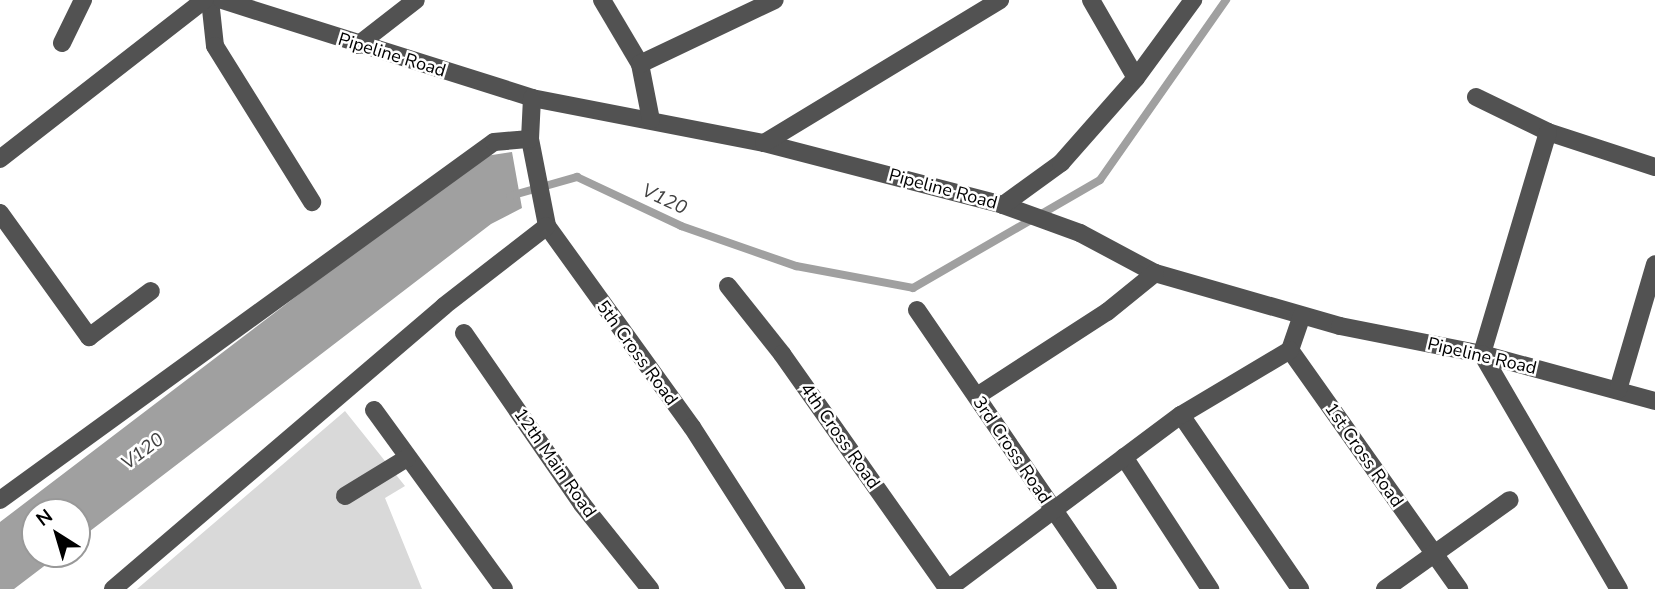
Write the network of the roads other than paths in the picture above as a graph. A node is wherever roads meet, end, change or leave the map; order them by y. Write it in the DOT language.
graph roads {
  1 [pos="83,0"];
  2 [pos="204,0"];
  3 [pos="210,0"];
  4 [pos="222,0"];
  5 [pos="416,0"];
  6 [pos="602,0"];
  7 [pos="775,0"];
  8 [pos="1000,0"];
  9 [pos="1091,0"];
  10 [pos="1189,2"];
  11 [pos="62,43"];
  12 [pos="358,45"];
  13 [pos="640,64"];
  14 [pos="1136,78"];
  15 [pos="1476,97"];
  16 [pos="532,98"];
  17 [pos="651,120"];
  18 [pos="1548,132"];
  19 [pos="530,139"];
  20 [pos="764,143"];
  21 [pos="0,159"];
  22 [pos="1655,167"];
  23 [pos="312,202"];
  24 [pos="1003,205"];
  25 [pos="0,213"];
  26 [pos="547,226"];
  27 [pos="1655,264"];
  28 [pos="1155,273"];
  29 [pos="728,286"];
  30 [pos="151,291"];
  31 [pos="918,310"];
  32 [pos="1302,316"];
  33 [pos="464,333"];
  34 [pos="1290,350"];
  35 [pos="1482,354"];
  36 [pos="1618,390"];
  37 [pos="977,396"];
  38 [pos="1655,401"];
  39 [pos="374,410"];
  40 [pos="1181,415"];
  41 [pos="1124,457"];
  42 [pos="407,458"];
  43 [pos="345,496"];
  44 [pos="0,500"];
  45 [pos="1510,500"];
  46 [pos="1053,511"];
  47 [pos="1434,554"];
  48 [pos="113,589"];
  49 [pos="504,589"];
  50 [pos="650,589"];
  51 [pos="796,589"];
  52 [pos="948,589"];
  53 [pos="1108,589"];
  54 [pos="1210,589"];
  55 [pos="1300,589"];
  56 [pos="1385,589"];
  57 [pos="1459,589"];
  58 [pos="1619,589"];
  1 -- 11 [label="street"];
  2 -- 21 [label="street"];
  3 -- 23 [label="street"];
  4 -- 12 [label="street, Pipeline Road"];
  5 -- 12 [label="street"];
  6 -- 13 [label="street"];
  7 -- 13 [label="street"];
  8 -- 20 [label="street"];
  9 -- 14 [label="street"];
  10 -- 14 [label="street"];
  12 -- 16 [label="street, Pipeline Road"];
  13 -- 17 [label="street"];
  14 -- 24 [label="street"];
  15 -- 18 [label="street"];
  16 -- 17 [label="street, Pipeline Road"];
  16 -- 19 [label="street, 5th Cross Road"];
  17 -- 20 [label="street, Pipeline Road"];
  18 -- 22 [label="street"];
  18 -- 35 [label="street"];
  19 -- 26 [label="street, 5th Cross Road"];
  19 -- 44 [label="street"];
  20 -- 24 [label="street, Pipeline Road"];
  24 -- 28 [label="street, Pipeline Road"];
  25 -- 30 [label="street"];
  26 -- 48 [label="street"];
  26 -- 51 [label="street, 5th Cross Road"];
  27 -- 36 [label="street"];
  28 -- 32 [label="street, Pipeline Road"];
  28 -- 37 [label="street"];
  29 -- 52 [label="street, 4th Cross Road"];
  31 -- 37 [label="street, 3rd Cross Road"];
  32 -- 34 [label="street"];
  32 -- 35 [label="street, Pipeline Road"];
  33 -- 50 [label="street, 12th Main Road"];
  34 -- 40 [label="street"];
  34 -- 47 [label="street, 1st Cross Road"];
  35 -- 36 [label="street, Pipeline Road"];
  35 -- 58 [label="street"];
  36 -- 38 [label="street, Pipeline Road"];
  37 -- 46 [label="street, 3rd Cross Road"];
  39 -- 42 [label="street"];
  40 -- 41 [label="street"];
  40 -- 55 [label="street"];
  41 -- 46 [label="street"];
  41 -- 54 [label="street"];
  42 -- 43 [label="street"];
  42 -- 49 [label="street"];
  45 -- 47 [label="street"];
  46 -- 52 [label="street"];
  46 -- 53 [label="street, 3rd Cross Road"];
  47 -- 56 [label="street"];
  47 -- 57 [label="street, 1st Cross Road"];
}
